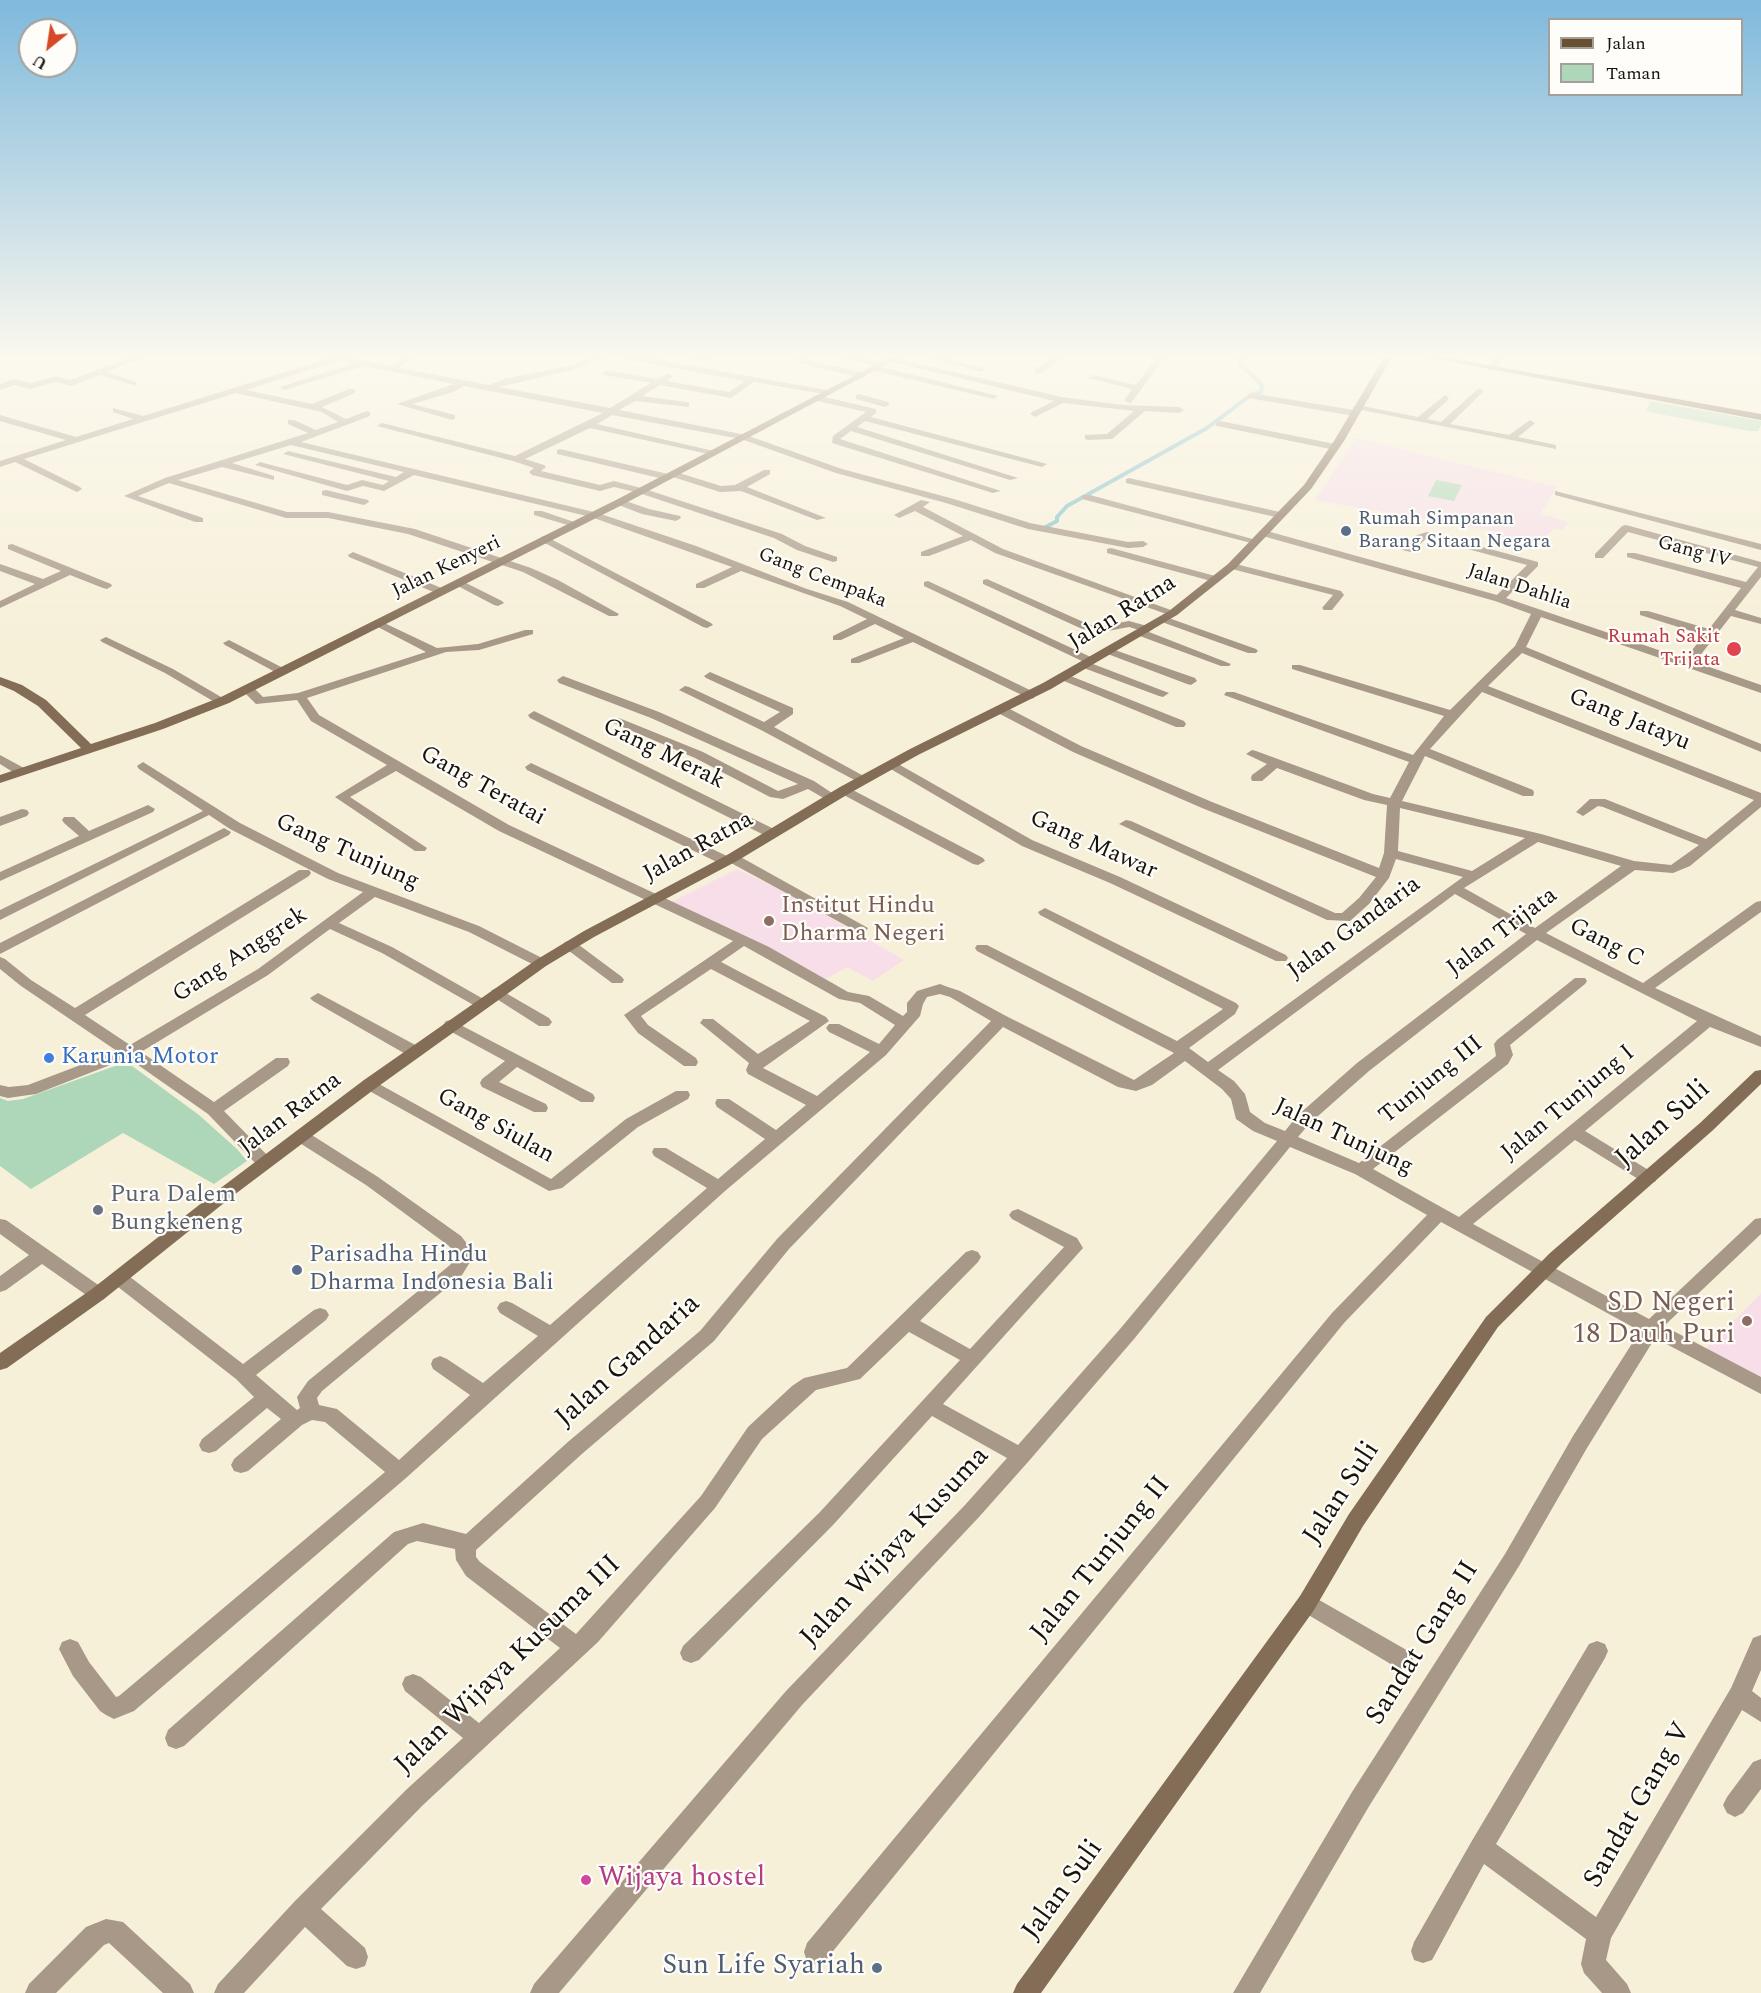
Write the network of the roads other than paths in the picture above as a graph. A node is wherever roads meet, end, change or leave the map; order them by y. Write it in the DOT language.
graph roads {
  1 [pos="47,450"];
  2 [pos="264,450"];
  3 [pos="325,450"];
  4 [pos="479,450"];
  5 [pos="535,450"];
  6 [pos="700,450"];
  7 [pos="718,450"];
  8 [pos="781,450"];
  9 [pos="864,450"];
  10 [pos="922,450"];
  11 [pos="988,450"];
  12 [pos="1333,450"];
  13 [pos="560,452"];
  14 [pos="713,453"];
  15 [pos="288,454"];
  16 [pos="16,459"];
  17 [pos="516,459"];
  18 [pos="219,463"];
  19 [pos="0,464"];
  20 [pos="1042,464"];
  21 [pos="260,465"];
  22 [pos="413,471"];
  23 [pos="767,472"];
  24 [pos="671,475"];
  25 [pos="1013,478"];
  26 [pos="168,480"];
  27 [pos="397,480"];
  28 [pos="1130,481"];
  29 [pos="737,488"];
  30 [pos="77,489"];
  31 [pos="642,491"];
  32 [pos="996,491"];
  33 [pos="1559,493"];
  34 [pos="935,497"];
  35 [pos="1086,497"];
  36 [pos="364,502"];
  37 [pos="620,502"];
  38 [pos="916,507"];
  39 [pos="537,513"];
  40 [pos="594,515"];
  41 [pos="899,515"];
  42 [pos="1280,515"];
  43 [pos="676,518"];
  44 [pos="821,518"];
  45 [pos="199,520"];
  46 [pos="575,525"];
  47 [pos="970,537"];
  48 [pos="1259,537"];
  49 [pos="545,539"];
  50 [pos="1086,544"];
  51 [pos="1143,544"];
  52 [pos="12,547"];
  53 [pos="1761,547"];
  54 [pos="1407,550"];
  55 [pos="925,554"];
  56 [pos="353,555"];
  57 [pos="1631,555"];
  58 [pos="1599,556"];
  59 [pos="833,559"];
  60 [pos="500,562"];
  61 [pos="1232,566"];
  62 [pos="0,567"];
  63 [pos="741,567"];
  64 [pos="1761,568"];
  65 [pos="69,570"];
  66 [pos="1215,579"];
  67 [pos="458,582"];
  68 [pos="987,582"];
  69 [pos="43,583"];
  70 [pos="928,584"];
  71 [pos="107,586"];
  72 [pos="700,586"];
  73 [pos="1748,586"];
  74 [pos="440,591"];
  75 [pos="1499,599"];
  76 [pos="498,603"];
  77 [pos="0,605"];
  78 [pos="1328,608"];
  79 [pos="1538,612"];
  80 [pos="1728,612"];
  81 [pos="1644,613"];
  82 [pos="614,614"];
  83 [pos="1168,616"];
  84 [pos="876,618"];
  85 [pos="1761,621"];
  86 [pos="378,623"];
  87 [pos="707,625"];
  88 [pos="1144,631"];
  89 [pos="529,632"];
  90 [pos="1711,633"];
  91 [pos="915,637"];
  92 [pos="837,638"];
  93 [pos="106,640"];
  94 [pos="229,643"];
  95 [pos="1520,648"];
  96 [pos="436,651"];
  97 [pos="1108,651"];
  98 [pos="1252,651"];
  99 [pos="855,661"];
  100 [pos="1088,663"];
  101 [pos="1688,663"];
  102 [pos="1225,664"];
  103 [pos="1296,667"];
  104 [pos="281,671"];
  105 [pos="710,676"];
  106 [pos="1063,677"];
  107 [pos="563,680"];
  108 [pos="0,681"];
  109 [pos="1191,681"];
  110 [pos="1481,687"];
  111 [pos="248,689"];
  112 [pos="1761,689"];
  113 [pos="685,690"];
  114 [pos="1163,693"];
  115 [pos="751,694"];
  116 [pos="1030,695"];
  117 [pos="1230,695"];
  118 [pos="300,696"];
  119 [pos="222,701"];
  120 [pos="727,709"];
  121 [pos="1000,709"];
  122 [pos="1452,715"];
  123 [pos="534,716"];
  124 [pos="615,721"];
  125 [pos="1180,724"];
  126 [pos="765,727"];
  127 [pos="88,748"];
  128 [pos="1761,748"];
  129 [pos="1252,754"];
  130 [pos="1419,755"];
  131 [pos="0,759"];
  132 [pos="1274,764"];
  133 [pos="397,765"];
  134 [pos="893,765"];
  135 [pos="143,766"];
  136 [pos="531,767"];
  137 [pos="20,771"];
  138 [pos="0,778"];
  139 [pos="1257,778"];
  140 [pos="865,780"];
  141 [pos="809,784"];
  142 [pos="845,789"];
  143 [pos="1528,794"];
  144 [pos="832,797"];
  145 [pos="1761,799"];
  146 [pos="1394,804"];
  147 [pos="148,809"];
  148 [pos="1583,812"];
  149 [pos="22,813"];
  150 [pos="203,815"];
  151 [pos="69,820"];
  152 [pos="0,822"];
  153 [pos="1126,824"];
  154 [pos="224,832"];
  155 [pos="771,833"];
  156 [pos="87,836"];
  157 [pos="1536,837"];
  158 [pos="1708,844"];
  159 [pos="420,848"];
  160 [pos="1391,853"];
  161 [pos="729,860"];
  162 [pos="978,861"];
  163 [pos="1632,865"];
  164 [pos="304,873"];
  165 [pos="1384,875"];
  166 [pos="1472,875"];
  167 [pos="0,877"];
  168 [pos="1454,888"];
  169 [pos="372,892"];
  170 [pos="654,899"];
  171 [pos="1761,905"];
  172 [pos="1045,912"];
  173 [pos="0,916"];
  174 [pos="330,924"];
  175 [pos="861,928"];
  176 [pos="1536,934"];
  177 [pos="741,941"];
  178 [pos="570,945"];
  179 [pos="982,948"];
  180 [pos="0,949"];
  181 [pos="1281,958"];
  182 [pos="0,962"];
  183 [pos="709,962"];
  184 [pos="541,963"];
  185 [pos="617,980"];
  186 [pos="1580,981"];
  187 [pos="1644,989"];
  188 [pos="497,993"];
  189 [pos="318,998"];
  190 [pos="482,1004"];
  191 [pos="75,1015"];
  192 [pos="1000,1020"];
  193 [pos="1708,1020"];
  194 [pos="544,1022"];
  195 [pos="708,1023"];
  196 [pos="452,1025"];
  197 [pos="906,1025"];
  198 [pos="834,1028"];
  199 [pos="1761,1041"];
  200 [pos="881,1051"];
  201 [pos="1182,1051"];
  202 [pos="130,1052"];
  203 [pos="415,1052"];
  204 [pos="515,1061"];
  205 [pos="282,1062"];
  206 [pos="690,1062"];
  207 [pos="758,1062"];
  208 [pos="1209,1069"];
  209 [pos="1761,1075"];
  210 [pos="370,1084"];
  211 [pos="0,1090"];
  212 [pos="682,1095"];
  213 [pos="587,1098"];
  214 [pos="723,1103"];
  215 [pos="819,1104"];
  216 [pos="540,1108"];
  217 [pos="214,1110"];
  218 [pos="1573,1131"];
  219 [pos="301,1136"];
  220 [pos="1286,1138"];
  221 [pos="777,1139"];
  222 [pos="660,1152"];
  223 [pos="265,1163"];
  224 [pos="1361,1170"];
  225 [pos="1649,1178"];
  226 [pos="719,1187"];
  227 [pos="1440,1212"];
  228 [pos="1018,1215"];
  229 [pos="0,1224"];
  230 [pos="1462,1224"];
  231 [pos="1761,1224"];
  232 [pos="42,1255"];
  233 [pos="972,1257"];
  234 [pos="1543,1271"];
  235 [pos="119,1278"];
  236 [pos="0,1285"];
  237 [pos="98,1294"];
  238 [pos="506,1308"];
  239 [pos="320,1315"];
  240 [pos="907,1322"];
  241 [pos="1652,1327"];
  242 [pos="552,1335"];
  243 [pos="973,1359"];
  244 [pos="0,1362"];
  245 [pos="440,1364"];
  246 [pos="243,1374"];
  247 [pos="1761,1386"];
  248 [pos="484,1394"];
  249 [pos="267,1397"];
  250 [pos="930,1406"];
  251 [pos="303,1416"];
  252 [pos="208,1445"];
  253 [pos="1021,1456"];
  254 [pos="241,1465"];
  255 [pos="399,1472"];
  256 [pos="469,1544"];
  257 [pos="1307,1603"];
  258 [pos="1761,1645"];
  259 [pos="577,1648"];
  260 [pos="70,1649"];
  261 [pos="1597,1651"];
  262 [pos="691,1653"];
  263 [pos="1402,1659"];
  264 [pos="413,1684"];
  265 [pos="1739,1695"];
  266 [pos="1761,1712"];
  267 [pos="176,1738"];
  268 [pos="481,1738"];
  269 [pos="1761,1770"];
  270 [pos="1735,1805"];
  271 [pos="1480,1847"];
  272 [pos="304,1910"];
  273 [pos="1599,1934"];
  274 [pos="1423,1951"];
  275 [pos="816,1952"];
  276 [pos="356,1957"];
  277 [pos="38,1993"];
  278 [pos="181,1993"];
  279 [pos="227,1993"];
  280 [pos="543,1993"];
  281 [pos="1026,1993"];
  282 [pos="1246,1993"];
  283 [pos="1618,1993"];
  1 -- 16 [label="street"];
  2 -- 18 [label="street"];
  3 -- 22 [label="street"];
  4 -- 17 [label="street"];
  5 -- 17 [label="street"];
  6 -- 14 [label="street"];
  7 -- 14 [label="street, Jalan Kenyeri"];
  8 -- 34 [label="street"];
  9 -- 32 [label="street"];
  10 -- 25 [label="street"];
  11 -- 20 [label="street"];
  12 -- 42 [label="street, Jalan Ratna"];
  13 -- 24 [label="street"];
  14 -- 24 [label="street, Jalan Kenyeri"];
  15 -- 27 [label="street"];
  16 -- 19 [label="street"];
  16 -- 30 [label="street"];
  17 -- 31 [label="street"];
  18 -- 26 [label="street"];
  18 -- 36 [label="street"];
  21 -- 27 [label="street"];
  22 -- 27 [label="street"];
  22 -- 40 [label="street"];
  23 -- 29 [label="street"];
  24 -- 29 [label="street"];
  24 -- 31 [label="street, Jalan Kenyeri"];
  26 -- 45 [label="street"];
  26 -- 60 [label="street"];
  28 -- 42 [label="street"];
  29 -- 44 [label="street"];
  31 -- 37 [label="street, Jalan Kenyeri"];
  31 -- 59 [label="street"];
  33 -- 53 [label="street"];
  34 -- 38 [label="street"];
  34 -- 51 [label="street"];
  35 -- 48 [label="street, Jalan Dahlia"];
  37 -- 40 [label="street, Jalan Kenyeri"];
  37 -- 43 [label="street"];
  38 -- 41 [label="street"];
  38 -- 47 [label="street"];
  39 -- 46 [label="street"];
  40 -- 46 [label="street, Jalan Kenyeri"];
  40 -- 63 [label="street, Gang Cempaka"];
  42 -- 48 [label="street, Jalan Ratna"];
  46 -- 49 [label="street, Jalan Kenyeri"];
  47 -- 55 [label="street"];
  47 -- 83 [label="street"];
  48 -- 61 [label="street, Jalan Ratna"];
  48 -- 75 [label="street, Jalan Dahlia"];
  49 -- 60 [label="street, Jalan Kenyeri"];
  49 -- 87 [label="street"];
  50 -- 66 [label="street"];
  52 -- 65 [label="street"];
  54 -- 75 [label="street"];
  56 -- 74 [label="street"];
  57 -- 73 [label="street, Gang IV"];
  58 -- 64 [label="street"];
  60 -- 67 [label="street, Jalan Kenyeri"];
  60 -- 82 [label="street"];
  61 -- 66 [label="street, Jalan Ratna"];
  61 -- 78 [label="street"];
  62 -- 69 [label="street"];
  63 -- 72 [label="street"];
  63 -- 84 [label="street, Gang Cempaka"];
  64 -- 73 [label="street"];
  65 -- 69 [label="street"];
  65 -- 71 [label="street"];
  66 -- 83 [label="street, Jalan Ratna"];
  67 -- 74 [label="street, Jalan Kenyeri"];
  67 -- 76 [label="street"];
  68 -- 88 [label="street"];
  69 -- 77 [label="street"];
  70 -- 100 [label="street"];
  73 -- 80 [label="street"];
  74 -- 86 [label="street, Jalan Kenyeri"];
  75 -- 79 [label="street, Jalan Dahlia"];
  79 -- 95 [label="street"];
  79 -- 101 [label="street, Jalan Dahlia"];
  80 -- 85 [label="street"];
  80 -- 90 [label="street"];
  81 -- 90 [label="street"];
  83 -- 88 [label="street, Jalan Ratna"];
  83 -- 98 [label="street"];
  84 -- 91 [label="street, Gang Cempaka"];
  84 -- 92 [label="street"];
  86 -- 96 [label="street"];
  86 -- 104 [label="street, Jalan Kenyeri"];
  88 -- 97 [label="street, Jalan Ratna"];
  88 -- 102 [label="street"];
  89 -- 96 [label="street"];
  90 -- 101 [label="street"];
  91 -- 99 [label="street"];
  91 -- 116 [label="street, Gang Cempaka"];
  93 -- 119 [label="street"];
  94 -- 104 [label="street"];
  95 -- 110 [label="street"];
  95 -- 128 [label="street"];
  96 -- 118 [label="street"];
  97 -- 100 [label="street, Jalan Ratna"];
  97 -- 109 [label="street"];
  100 -- 106 [label="street, Jalan Ratna"];
  100 -- 114 [label="street"];
  101 -- 112 [label="street, Jalan Dahlia"];
  103 -- 122 [label="street"];
  104 -- 111 [label="street, Jalan Kenyeri"];
  105 -- 115 [label="street"];
  106 -- 116 [label="street, Jalan Ratna"];
  106 -- 125 [label="street"];
  107 -- 141 [label="street"];
  108 -- 127 [label="street"];
  110 -- 122 [label="street"];
  110 -- 145 [label="street, Gang Jatayu"];
  111 -- 118 [label="street"];
  111 -- 119 [label="street, Jalan Kenyeri"];
  113 -- 120 [label="street"];
  115 -- 120 [label="street"];
  115 -- 126 [label="street"];
  116 -- 121 [label="street, Jalan Ratna"];
  117 -- 130 [label="street"];
  118 -- 133 [label="street, Gang Teratai"];
  119 -- 127 [label="street, Jalan Kenyeri"];
  120 -- 126 [label="street"];
  121 -- 134 [label="street, Jalan Ratna"];
  121 -- 165 [label="street"];
  122 -- 130 [label="street"];
  123 -- 155 [label="street, Gang Merak"];
  124 -- 141 [label="street"];
  126 -- 140 [label="street"];
  127 -- 137 [label="street, Jalan Kenyeri"];
  129 -- 132 [label="street"];
  130 -- 143 [label="street"];
  130 -- 146 [label="street"];
  131 -- 137 [label="street"];
  132 -- 139 [label="street"];
  132 -- 146 [label="street"];
  133 -- 159 [label="street"];
  133 -- 170 [label="street, Gang Teratai"];
  134 -- 140 [label="street, Jalan Ratna"];
  134 -- 181 [label="street, Gang Mawar"];
  135 -- 169 [label="street, Gang Tunjung"];
  136 -- 161 [label="street"];
  137 -- 138 [label="street, Jalan Kenyeri"];
  140 -- 142 [label="street, Jalan Ratna"];
  141 -- 144 [label="street"];
  142 -- 144 [label="street, Jalan Ratna"];
  142 -- 162 [label="street"];
  144 -- 155 [label="street, Jalan Ratna"];
  145 -- 158 [label="street"];
  146 -- 157 [label="street"];
  146 -- 160 [label="street"];
  147 -- 156 [label="street"];
  148 -- 158 [label="street"];
  149 -- 152 [label="street"];
  150 -- 173 [label="street"];
  151 -- 156 [label="street"];
  153 -- 165 [label="street"];
  154 -- 180 [label="street"];
  155 -- 161 [label="street, Jalan Ratna"];
  156 -- 167 [label="street"];
  157 -- 163 [label="street"];
  157 -- 166 [label="street, Jalan Gandaria"];
  158 -- 163 [label="street"];
  160 -- 165 [label="street"];
  160 -- 166 [label="street"];
  161 -- 170 [label="street, Jalan Ratna"];
  161 -- 175 [label="street"];
  163 -- 176 [label="street, Jalan Trijata"];
  164 -- 191 [label="street"];
  166 -- 168 [label="street, Jalan Gandaria"];
  168 -- 176 [label="street, Gang C"];
  168 -- 208 [label="street, Jalan Gandaria"];
  169 -- 174 [label="street, Gang Anggrek"];
  169 -- 184 [label="street, Gang Tunjung"];
  170 -- 177 [label="street, Gang Teratai"];
  170 -- 178 [label="street, Jalan Ratna"];
  171 -- 187 [label="street"];
  172 -- 201 [label="street"];
  174 -- 190 [label="street"];
  174 -- 202 [label="street, Gang Anggrek"];
  176 -- 187 [label="street, Gang C"];
  176 -- 220 [label="street, Jalan Trijata"];
  177 -- 183 [label="street"];
  177 -- 197 [label="street, Gang Teratai"];
  178 -- 184 [label="street, Jalan Ratna"];
  178 -- 185 [label="street"];
  179 -- 201 [label="street, Jalan Tunjung"];
  182 -- 191 [label="street"];
  183 -- 206 [label="street"];
  183 -- 207 [label="street"];
  184 -- 188 [label="street, Jalan Ratna"];
  186 -- 224 [label="street, Tunjung III"];
  187 -- 193 [label="street, Gang C"];
  188 -- 190 [label="street, Jalan Ratna"];
  188 -- 194 [label="street"];
  189 -- 203 [label="street"];
  190 -- 196 [label="street, Jalan Ratna"];
  191 -- 202 [label="street"];
  192 -- 197 [label="street"];
  192 -- 201 [label="street"];
  192 -- 256 [label="street, Jalan Gandaria"];
  193 -- 199 [label="street, Gang C"];
  193 -- 218 [label="street, Jalan Tunjung I"];
  195 -- 207 [label="street"];
  196 -- 203 [label="street, Jalan Ratna"];
  196 -- 204 [label="street"];
  197 -- 200 [label="street"];
  198 -- 200 [label="street"];
  200 -- 215 [label="street"];
  201 -- 208 [label="street, Jalan Tunjung"];
  202 -- 211 [label="street, Gang Anggrek"];
  202 -- 217 [label="street"];
  203 -- 210 [label="street, Jalan Ratna"];
  204 -- 213 [label="street"];
  204 -- 216 [label="street"];
  205 -- 217 [label="street"];
  207 -- 215 [label="street"];
  208 -- 220 [label="street, Jalan Tunjung"];
  209 -- 225 [label="street, Jalan Suli"];
  210 -- 212 [label="street, Gang Siulan"];
  210 -- 219 [label="street, Jalan Ratna"];
  214 -- 221 [label="street"];
  215 -- 221 [label="street"];
  217 -- 223 [label="street"];
  218 -- 225 [label="street"];
  218 -- 230 [label="street, Jalan Tunjung I"];
  219 -- 223 [label="street, Jalan Ratna"];
  219 -- 251 [label="street"];
  220 -- 224 [label="street, Jalan Tunjung"];
  220 -- 253 [label="street, Jalan Wijaya Kusuma"];
  221 -- 226 [label="street"];
  222 -- 226 [label="street"];
  223 -- 235 [label="street, Jalan Ratna"];
  224 -- 227 [label="street, Jalan Tunjung"];
  225 -- 234 [label="street, Jalan Suli"];
  226 -- 242 [label="street"];
  227 -- 230 [label="street, Jalan Tunjung"];
  227 -- 275 [label="street, Jalan Tunjung II"];
  228 -- 243 [label="street"];
  229 -- 232 [label="street"];
  230 -- 234 [label="street, Jalan Tunjung"];
  231 -- 241 [label="street, Sandat Gang II"];
  232 -- 236 [label="street"];
  232 -- 237 [label="street"];
  233 -- 240 [label="street, Jalan Wijaya Kusuma III"];
  234 -- 241 [label="street, Jalan Tunjung"];
  234 -- 257 [label="street, Jalan Suli"];
  235 -- 237 [label="street, Jalan Ratna"];
  235 -- 246 [label="street"];
  237 -- 244 [label="street, Jalan Ratna"];
  238 -- 242 [label="street"];
  239 -- 246 [label="street"];
  240 -- 243 [label="street"];
  240 -- 259 [label="street, Jalan Wijaya Kusuma III"];
  241 -- 247 [label="street, Jalan Tunjung"];
  241 -- 282 [label="street, Sandat Gang II"];
  242 -- 248 [label="street"];
  243 -- 250 [label="street"];
  245 -- 248 [label="street"];
  246 -- 249 [label="street"];
  248 -- 255 [label="street"];
  249 -- 251 [label="street"];
  249 -- 252 [label="street"];
  250 -- 253 [label="street"];
  250 -- 262 [label="street"];
  251 -- 254 [label="street"];
  251 -- 255 [label="street"];
  253 -- 280 [label="street, Jalan Wijaya Kusuma"];
  255 -- 260 [label="street"];
  256 -- 259 [label="street"];
  256 -- 267 [label="street"];
  257 -- 263 [label="street"];
  257 -- 281 [label="street, Jalan Suli"];
  258 -- 265 [label="street, Sandat Gang V"];
  259 -- 268 [label="street, Jalan Wijaya Kusuma III"];
  261 -- 271 [label="street"];
  264 -- 268 [label="street"];
  265 -- 266 [label="street"];
  265 -- 273 [label="street, Sandat Gang V"];
  268 -- 272 [label="street, Jalan Wijaya Kusuma III"];
  269 -- 270 [label="street"];
  271 -- 273 [label="street"];
  271 -- 274 [label="street"];
  272 -- 276 [label="street"];
  272 -- 279 [label="street, Jalan Wijaya Kusuma III"];
  273 -- 283 [label="street, Sandat Gang V"];
  277 -- 278 [label="street"];
}
